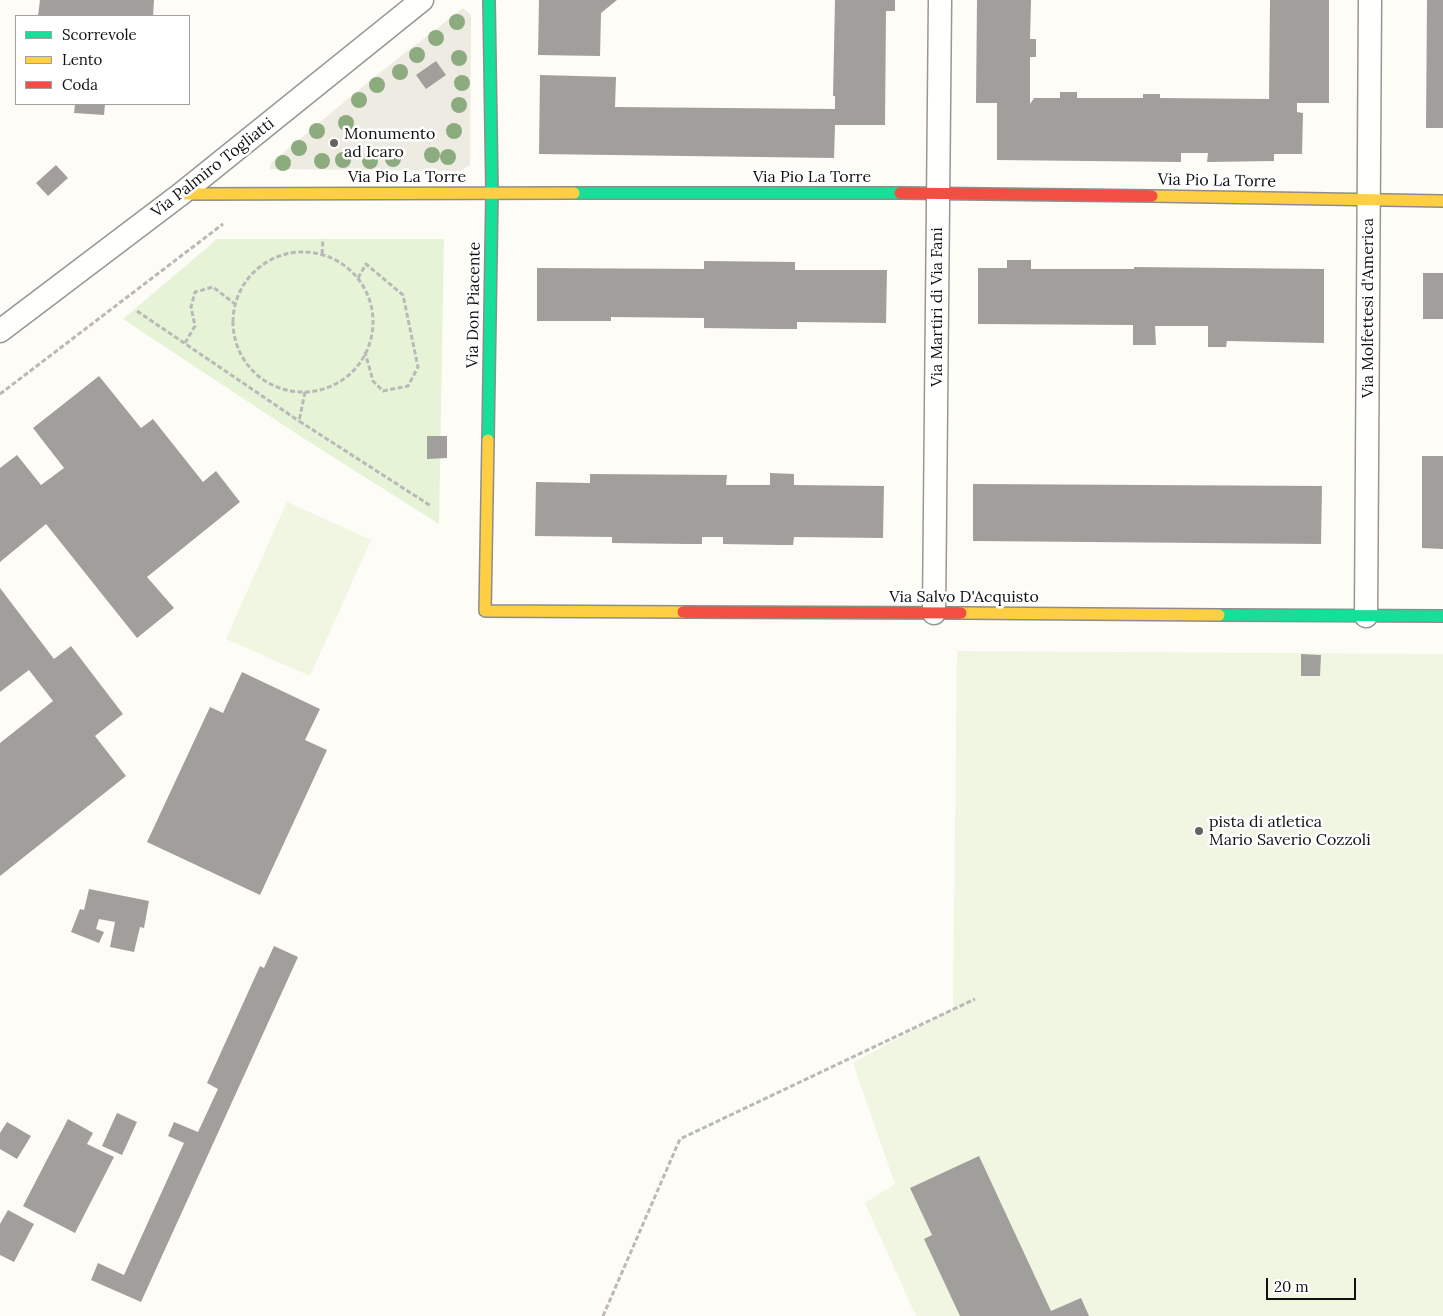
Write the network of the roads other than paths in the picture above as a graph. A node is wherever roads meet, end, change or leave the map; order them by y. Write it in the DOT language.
graph roads {
  1 [pos="422,0"];
  2 [pos="489,0"];
  3 [pos="940,0"];
  4 [pos="1370,0"];
  5 [pos="492,192"];
  6 [pos="938,193"];
  7 [pos="181,194"];
  8 [pos="1369,200"];
  9 [pos="1443,201"];
  10 [pos="0,331"];
  11 [pos="486,611"];
  12 [pos="934,613"];
  13 [pos="1366,616"];
  14 [pos="1443,616"];
  1 -- 7 [label="street, Via Palmiro Togliatti"];
  2 -- 5 [label="street, Via Don Piacente"];
  3 -- 6 [label="street, Via Martiri di Via Fani"];
  4 -- 8 [label="street, Via Molfettesi d'America"];
  5 -- 6 [label="street, Via Pio La Torre"];
  5 -- 7 [label="street, Via Pio La Torre"];
  5 -- 11 [label="street, Via Don Piacente"];
  6 -- 8 [label="street, Via Pio La Torre"];
  6 -- 12 [label="street, Via Martiri di Via Fani"];
  7 -- 10 [label="street, Via Palmiro Togliatti"];
  8 -- 9 [label="street, Via Pio La Torre"];
  8 -- 13 [label="street, Via Molfettesi d'America"];
  11 -- 12 [label="street, Via Salvo D'Acquisto"];
  12 -- 13 [label="street, Via Salvo D'Acquisto"];
  13 -- 14 [label="street, Via Salvo D'Acquisto"];
}
